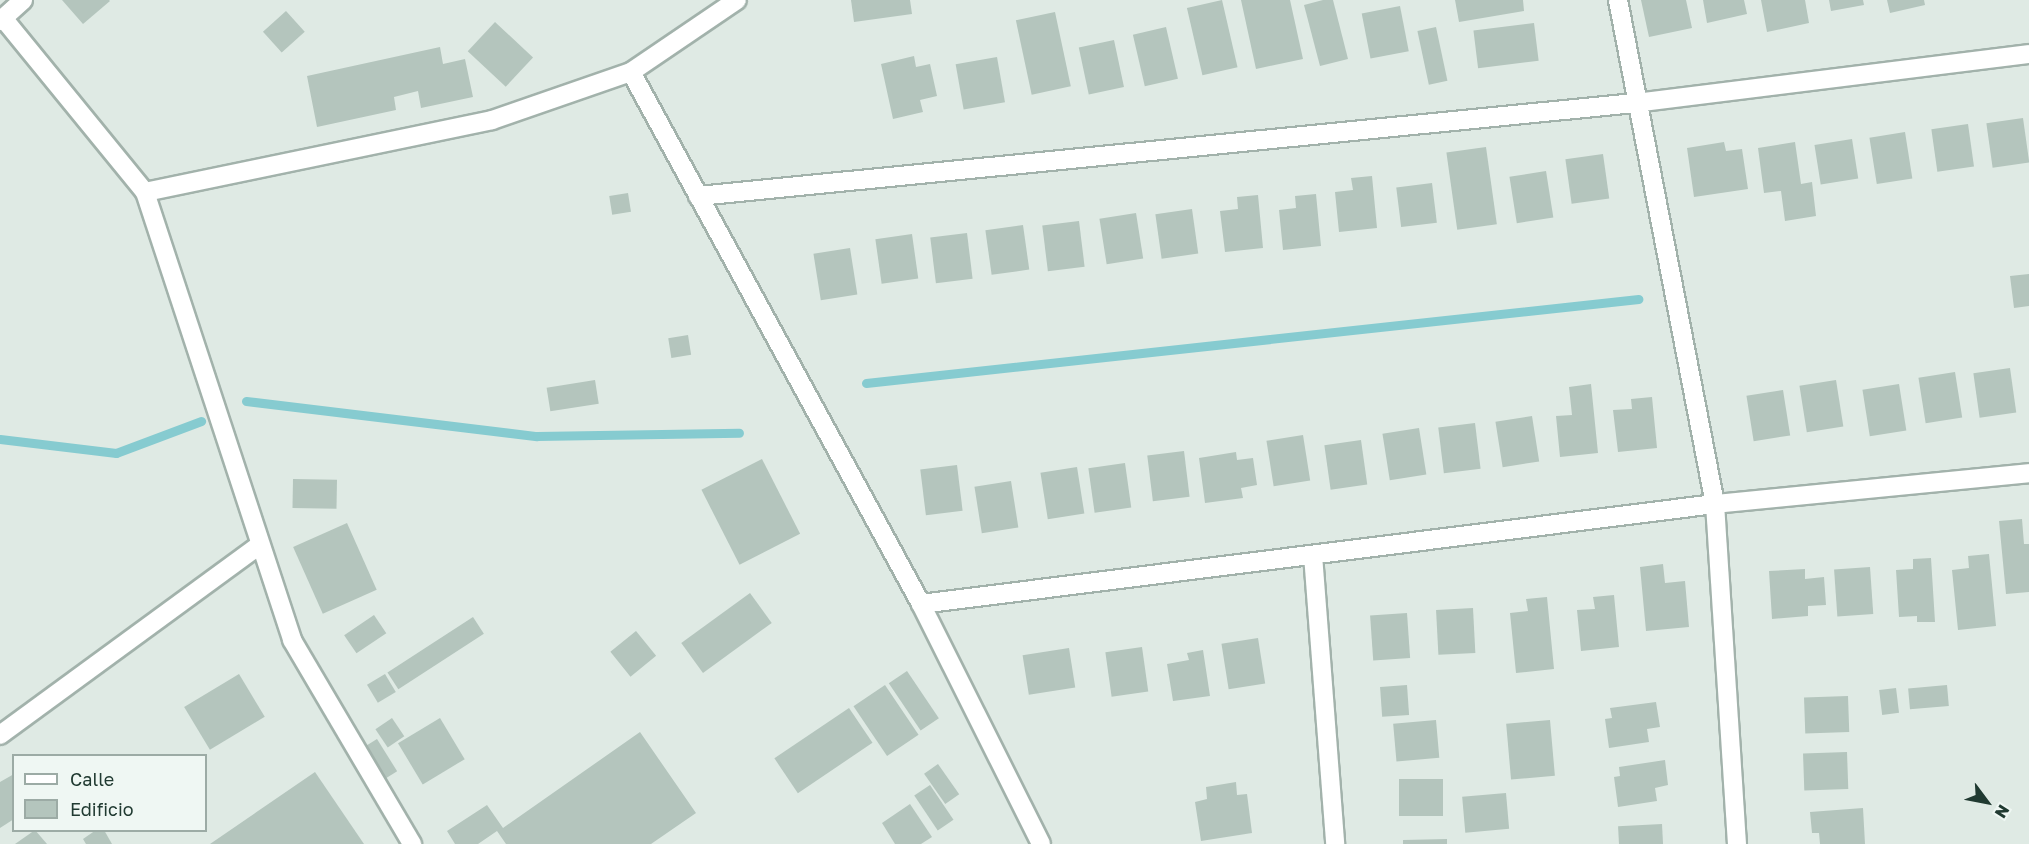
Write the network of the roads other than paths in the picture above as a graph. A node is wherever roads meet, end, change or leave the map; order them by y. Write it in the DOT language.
graph roads {
  1 [pos="23,0"];
  2 [pos="737,0"];
  3 [pos="1618,0"];
  4 [pos="1,19"];
  5 [pos="2029,54"];
  6 [pos="631,72"];
  7 [pos="1635,103"];
  8 [pos="145,192"];
  9 [pos="698,195"];
  10 [pos="2029,473"];
  11 [pos="1715,504"];
  12 [pos="260,545"];
  13 [pos="1313,555"];
  14 [pos="921,604"];
  15 [pos="0,735"];
  16 [pos="411,844"];
  17 [pos="1041,844"];
  18 [pos="1335,844"];
  19 [pos="1737,844"];
  1 -- 4 [label="street"];
  2 -- 6 [label="street"];
  3 -- 7 [label="street"];
  4 -- 8 [label="street"];
  5 -- 7 [label="street"];
  6 -- 8 [label="street"];
  6 -- 9 [label="street"];
  7 -- 9 [label="street"];
  7 -- 11 [label="street"];
  8 -- 12 [label="street"];
  9 -- 14 [label="street"];
  10 -- 11 [label="street"];
  11 -- 13 [label="street"];
  11 -- 19 [label="street"];
  12 -- 15 [label="street"];
  12 -- 16 [label="street"];
  13 -- 14 [label="street"];
  13 -- 18 [label="street"];
  14 -- 17 [label="street"];
}
